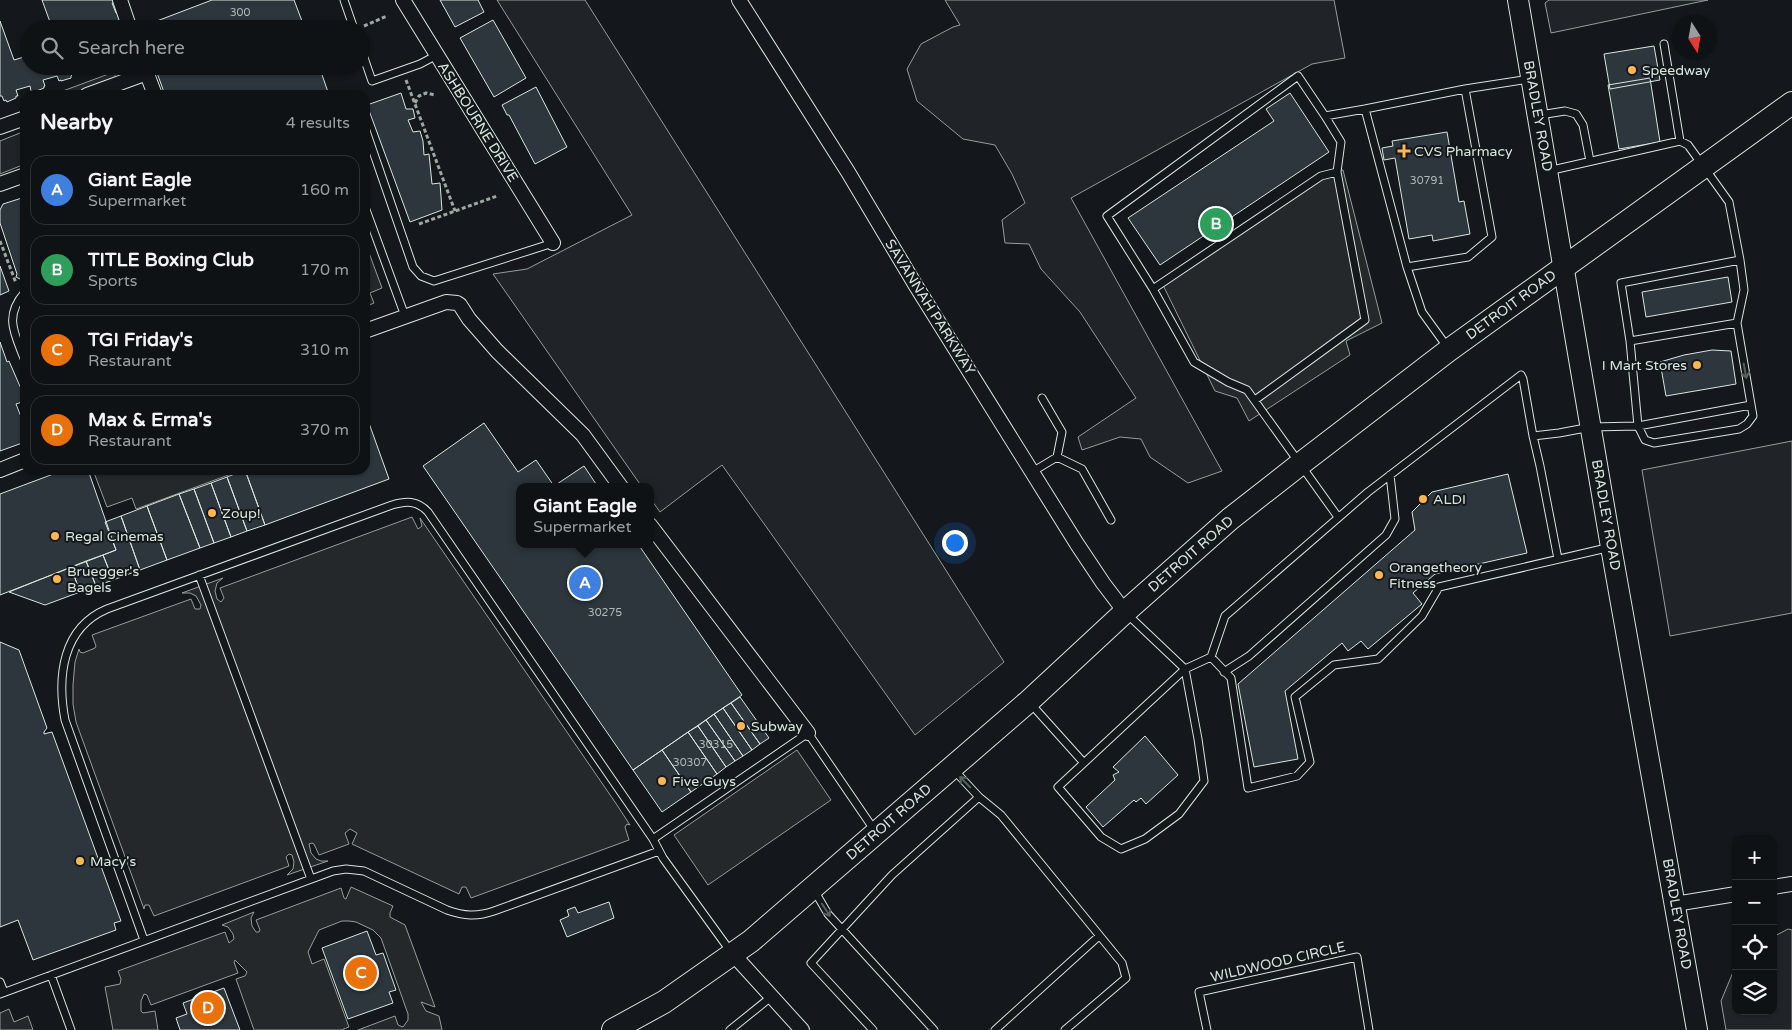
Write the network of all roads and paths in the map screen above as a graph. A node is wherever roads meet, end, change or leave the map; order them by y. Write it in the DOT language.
graph roads {
  1 [pos="120,0"];
  2 [pos="344,0"];
  3 [pos="403,0"];
  4 [pos="739,0"];
  5 [pos="1518,0"];
  6 [pos="387,16"];
  7 [pos="127,20"];
  8 [pos="352,20"];
  9 [pos="370,23"];
  10 [pos="1664,44"];
  11 [pos="437,55"];
  12 [pos="133,75"];
  13 [pos="147,75"];
  14 [pos="370,75"];
  15 [pos="405,78"];
  16 [pos="1532,79"];
  17 [pos="1465,89"];
  18 [pos="99,90"];
  19 [pos="153,90"];
  20 [pos="435,95"];
  21 [pos="415,103"];
  22 [pos="1792,103"];
  23 [pos="1365,109"];
  24 [pos="1325,116"];
  25 [pos="1538,116"];
  26 [pos="20,120"];
  27 [pos="0,127"];
  28 [pos="1680,141"];
  29 [pos="370,142"];
  30 [pos="1590,161"];
  31 [pos="1704,166"];
  32 [pos="1547,171"];
  33 [pos="1337,172"];
  34 [pos="20,177"];
  35 [pos="0,184"];
  36 [pos="497,196"];
  37 [pos="455,211"];
  38 [pos="370,221"];
  39 [pos="420,224"];
  40 [pos="0,241"];
  41 [pos="553,243"];
  42 [pos="1740,260"];
  43 [pos="1407,267"];
  44 [pos="1563,267"];
  45 [pos="16,283"];
  46 [pos="1153,289"];
  47 [pos="20,300"];
  48 [pos="405,316"];
  49 [pos="1737,323"];
  50 [pos="370,329"];
  51 [pos="1630,341"];
  52 [pos="20,346"];
  53 [pos="1449,350"];
  54 [pos="1042,398"];
  55 [pos="1255,400"];
  56 [pos="1751,405"];
  57 [pos="1638,426"];
  58 [pos="1591,427"];
  59 [pos="1533,436"];
  60 [pos="1057,458"];
  61 [pos="20,462"];
  62 [pos="1299,465"];
  63 [pos="0,470"];
  64 [pos="1032,472"];
  65 [pos="1390,475"];
  66 [pos="618,483"];
  67 [pos="1338,517"];
  68 [pos="1111,520"];
  69 [pos="654,530"];
  70 [pos="1611,547"];
  71 [pos="1558,560"];
  72 [pos="199,576"];
  73 [pos="1125,612"];
  74 [pos="1211,657"];
  75 [pos="1185,669"];
  76 [pos="1224,672"];
  77 [pos="1029,701"];
  78 [pos="808,733"];
  79 [pos="1084,763"];
  80 [pos="951,767"];
  81 [pos="979,797"];
  82 [pos="876,833"];
  83 [pos="653,839"];
  84 [pos="659,851"];
  85 [pos="311,879"];
  86 [pos="1792,884"];
  87 [pos="1777,887"];
  88 [pos="814,888"];
  89 [pos="1732,895"];
  90 [pos="1675,904"];
  91 [pos="842,929"];
  92 [pos="1099,936"];
  93 [pos="144,940"];
  94 [pos="733,954"];
  95 [pos="50,975"];
  96 [pos="0,982"];
  97 [pos="2,993"];
  98 [pos="771,997"];
  99 [pos="71,1030"];
  100 [pos="613,1030"];
  101 [pos="730,1030"];
  102 [pos="802,1030"];
  103 [pos="873,1030"];
  104 [pos="934,1030"];
  105 [pos="995,1030"];
  106 [pos="1065,1030"];
  107 [pos="1207,1030"];
  108 [pos="1369,1030"];
  109 [pos="1697,1030"];
  1 -- 7 [label="street"];
  2 -- 8 [label="lane"];
  3 -- 11 [label="street, ASHBOURNE DRIVE"];
  4 -- 64 [label="street, SAVANNAH PARKWAY"];
  5 -- 16 [label="street, BRADLEY ROAD"];
  6 -- 9 [label="path"];
  10 -- 28 [label="lane"];
  11 -- 14 [label="lane"];
  11 -- 41 [label="street, ASHBOURNE DRIVE"];
  12 -- 18 [label="street"];
  13 -- 19 [label="street"];
  15 -- 21 [label="path"];
  16 -- 17 [label="lane"];
  16 -- 25 [label="street, BRADLEY ROAD"];
  17 -- 23 [label="lane"];
  17 -- 43 [label="lane"];
  20 -- 21 [label="path"];
  21 -- 37 [label="path"];
  22 -- 31 [label="main road, DETROIT ROAD"];
  23 -- 24 [label="lane"];
  23 -- 43 [label="lane"];
  24 -- 33 [label="lane"];
  24 -- 46 [label="lane"];
  25 -- 30 [label="lane"];
  25 -- 32 [label="street, BRADLEY ROAD"];
  26 -- 27 [label="street"];
  28 -- 30 [label="lane"];
  28 -- 31 [label="lane"];
  29 -- 41 [label="lane"];
  30 -- 32 [label="lane"];
  31 -- 42 [label="lane"];
  31 -- 44 [label="main road, DETROIT ROAD"];
  32 -- 44 [label="street, BRADLEY ROAD"];
  33 -- 46 [label="lane"];
  33 -- 55 [label="lane"];
  34 -- 35 [label="street"];
  36 -- 37 [label="path"];
  37 -- 39 [label="path"];
  38 -- 48 [label="lane"];
  40 -- 45 [label="path"];
  42 -- 49 [label="lane"];
  42 -- 51 [label="lane"];
  43 -- 53 [label="lane"];
  44 -- 53 [label="main road, DETROIT ROAD"];
  44 -- 58 [label="street, BRADLEY ROAD"];
  46 -- 55 [label="lane"];
  47 -- 52 [label="lane"];
  48 -- 50 [label="street"];
  48 -- 66 [label="street"];
  49 -- 51 [label="lane"];
  49 -- 56 [label="lane, one-way"];
  51 -- 57 [label="lane"];
  53 -- 62 [label="main road, DETROIT ROAD"];
  54 -- 60 [label="lane"];
  55 -- 62 [label="lane"];
  56 -- 57 [label="lane"];
  56 -- 57 [label="lane"];
  57 -- 58 [label="lane"];
  58 -- 59 [label="lane"];
  58 -- 70 [label="street, BRADLEY ROAD"];
  59 -- 65 [label="lane"];
  59 -- 71 [label="lane"];
  60 -- 64 [label="lane"];
  60 -- 68 [label="lane"];
  61 -- 63 [label="street"];
  62 -- 67 [label="lane"];
  62 -- 73 [label="main road, DETROIT ROAD"];
  64 -- 73 [label="street, SAVANNAH PARKWAY"];
  65 -- 67 [label="lane"];
  65 -- 76 [label="lane"];
  67 -- 74 [label="lane"];
  69 -- 78 [label="street"];
  70 -- 71 [label="lane"];
  70 -- 90 [label="street, BRADLEY ROAD"];
  71 -- 76 [label="lane"];
  72 -- 83 [label="lane"];
  72 -- 85 [label="lane"];
  72 -- 93 [label="lane"];
  73 -- 75 [label="lane"];
  73 -- 77 [label="main road, DETROIT ROAD"];
  74 -- 75 [label="lane"];
  74 -- 76 [label="lane"];
  75 -- 79 [label="lane"];
  75 -- 79 [label="lane"];
  77 -- 79 [label="lane"];
  77 -- 80 [label="main road, DETROIT ROAD"];
  78 -- 82 [label="lane"];
  78 -- 83 [label="lane"];
  81 -- 80 [label="lane, one-way"];
  80 -- 82 [label="main road, DETROIT ROAD"];
  81 -- 91 [label="lane"];
  81 -- 92 [label="lane"];
  82 -- 88 [label="main road, DETROIT ROAD"];
  83 -- 84 [label="lane"];
  84 -- 85 [label="lane"];
  84 -- 94 [label="lane"];
  85 -- 93 [label="lane"];
  86 -- 87 [label="street"];
  88 -- 91 [label="lane, one-way"];
  88 -- 94 [label="main road, DETROIT ROAD"];
  89 -- 90 [label="street"];
  90 -- 109 [label="street, BRADLEY ROAD"];
  91 -- 103 [label="lane"];
  91 -- 104 [label="lane"];
  92 -- 105 [label="lane"];
  92 -- 106 [label="lane"];
  93 -- 95 [label="lane"];
  94 -- 98 [label="street"];
  94 -- 100 [label="main road, DETROIT ROAD"];
  95 -- 97 [label="lane"];
  95 -- 99 [label="lane"];
  96 -- 97 [label="lane"];
  98 -- 101 [label="lane"];
  98 -- 102 [label="street"];
  107 -- 108 [label="lane, WILDWOOD CIRCLE"];
}
